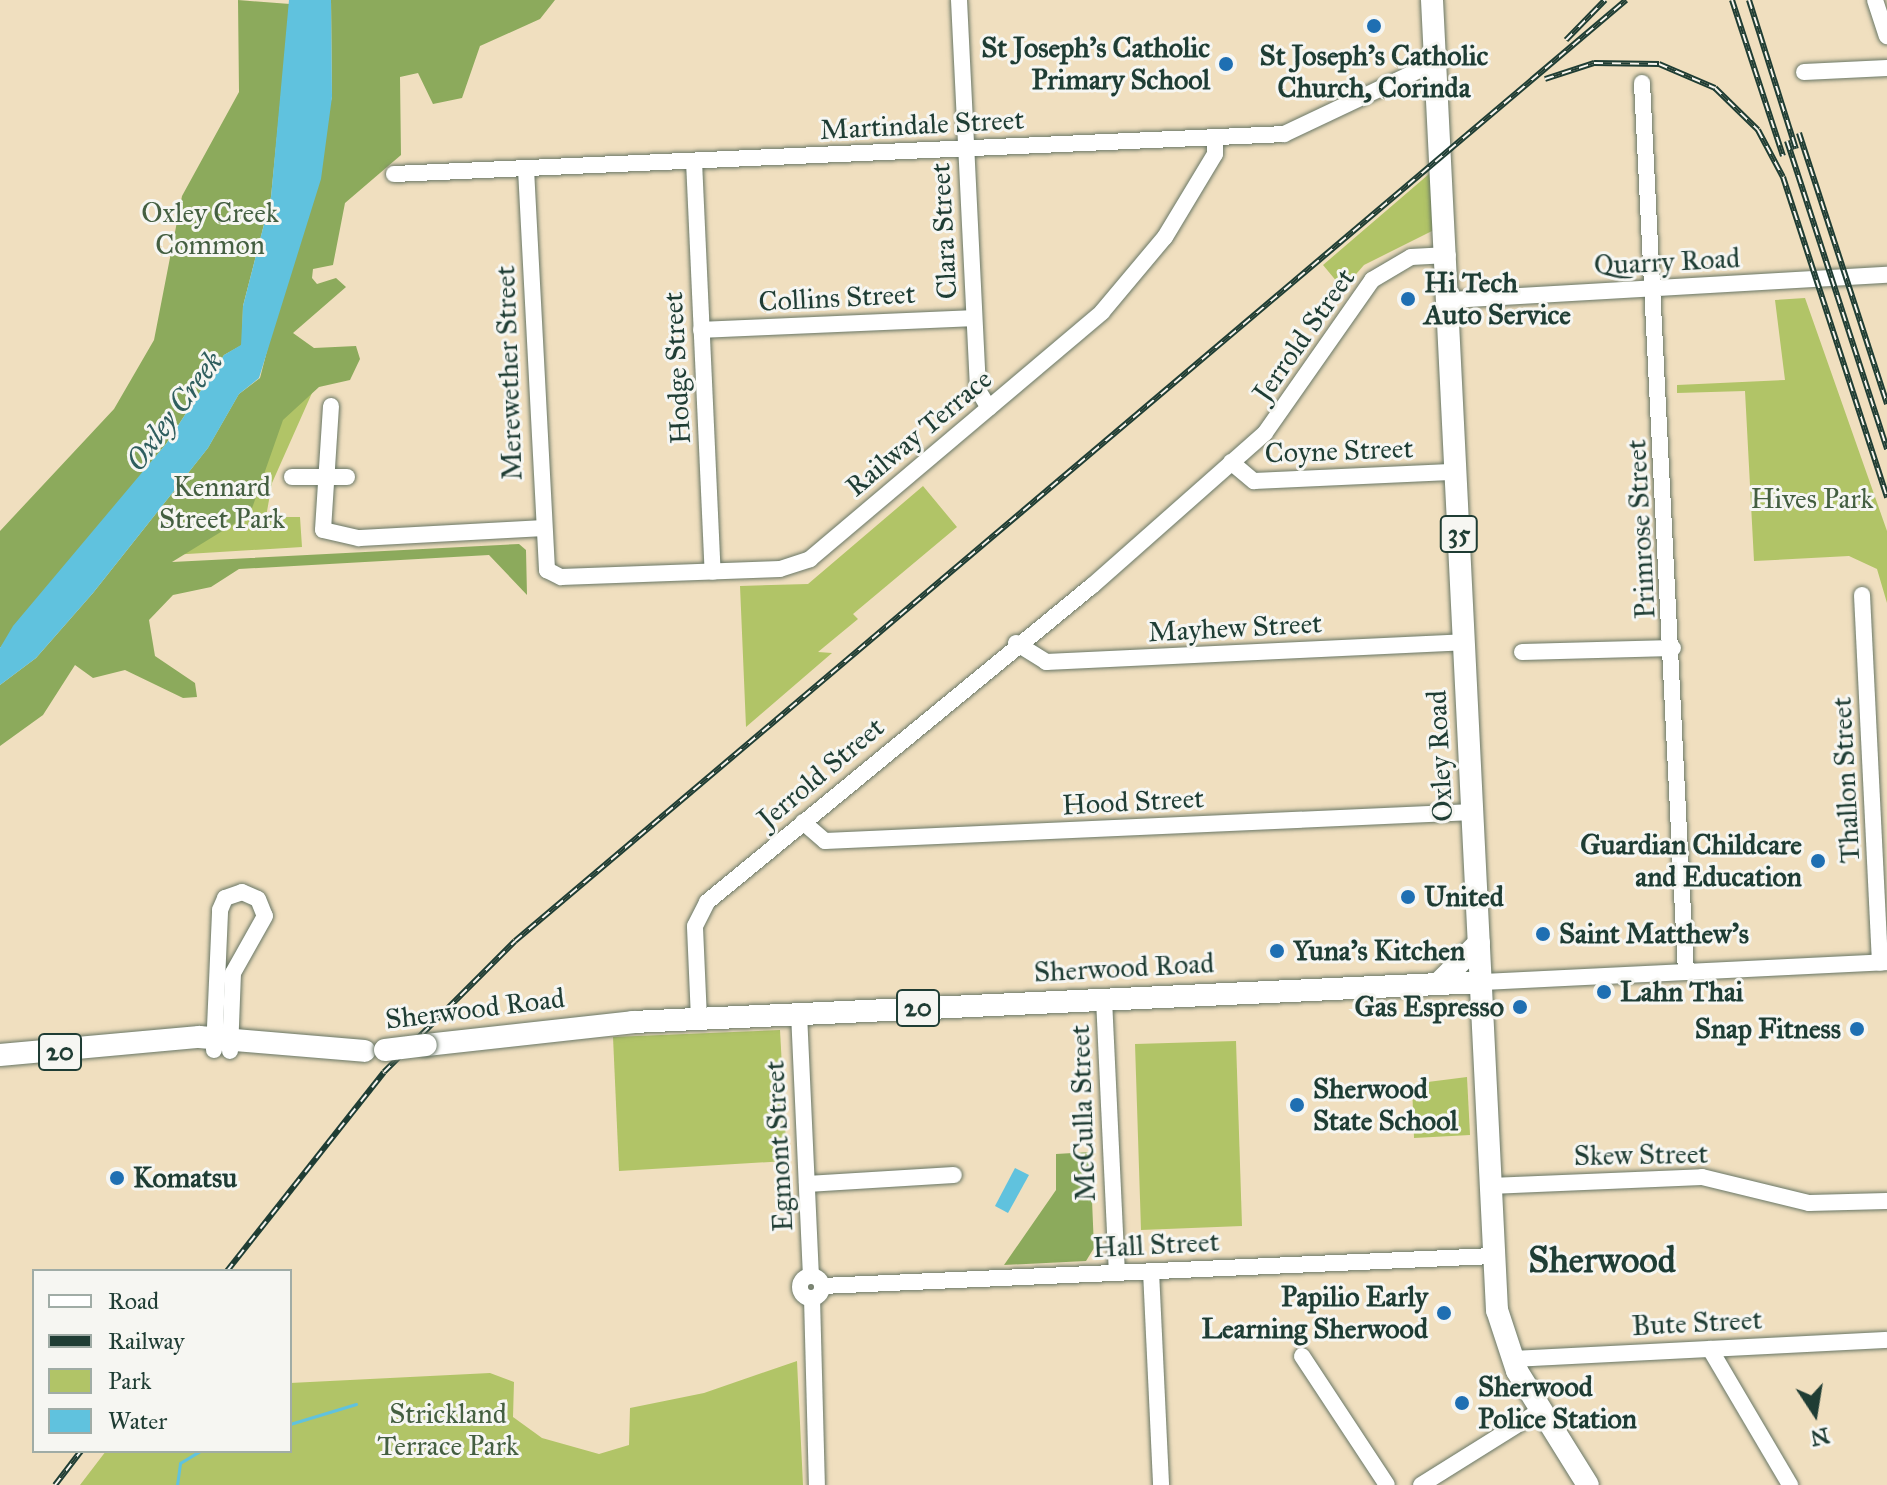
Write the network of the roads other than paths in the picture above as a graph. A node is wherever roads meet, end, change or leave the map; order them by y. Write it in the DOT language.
graph roads {
  1 [pos="959,0"];
  2 [pos="1432,0"];
  3 [pos="1875,0"];
  4 [pos="1887,36"];
  5 [pos="1436,62"];
  6 [pos="1887,68"];
  7 [pos="1804,72"];
  8 [pos="1642,83"];
  9 [pos="1215,138"];
  10 [pos="967,149"];
  11 [pos="694,161"];
  12 [pos="526,169"];
  13 [pos="394,174"];
  14 [pos="1448,255"];
  15 [pos="1887,275"];
  16 [pos="1655,288"];
  17 [pos="1450,300"];
  18 [pos="974,318"];
  19 [pos="701,330"];
  20 [pos="331,406"];
  21 [pos="989,408"];
  22 [pos="1231,462"];
  23 [pos="1456,472"];
  24 [pos="292,477"];
  25 [pos="324,477"];
  26 [pos="347,477"];
  27 [pos="541,528"];
  28 [pos="550,572"];
  29 [pos="713,572"];
  30 [pos="1862,595"];
  31 [pos="1464,642"];
  32 [pos="1016,643"];
  33 [pos="1673,648"];
  34 [pos="1522,652"];
  35 [pos="1473,812"];
  36 [pos="803,822"];
  37 [pos="1479,943"];
  38 [pos="1883,963"];
  39 [pos="1686,972"];
  40 [pos="1481,982"];
  41 [pos="1438,984"];
  42 [pos="1104,999"];
  43 [pos="799,1013"];
  44 [pos="699,1019"];
  45 [pos="222,1044"];
  46 [pos="0,1055"];
  47 [pos="954,1175"];
  48 [pos="807,1184"];
  49 [pos="1490,1186"];
  50 [pos="1887,1201"];
  51 [pos="1493,1256"];
  52 [pos="1151,1271"];
  53 [pos="1117,1273"];
  54 [pos="815,1286"];
  55 [pos="1887,1340"];
  56 [pos="1710,1349"];
  57 [pos="1302,1356"];
  58 [pos="1511,1359"];
  59 [pos="1541,1410"];
  60 [pos="817,1485"];
  61 [pos="1161,1485"];
  62 [pos="1387,1485"];
  63 [pos="1421,1485"];
  64 [pos="1588,1485"];
  65 [pos="1790,1485"];
  1 -- 10 [label="street, Clara Street"];
  2 -- 5 [label="main road, Oxley Road / 35"];
  3 -- 4 [label="street"];
  5 -- 9 [label="street, Martindale Street"];
  5 -- 14 [label="main road, Oxley Road / 35"];
  6 -- 7 [label="street"];
  8 -- 16 [label="street, Primrose Street"];
  9 -- 10 [label="street, Martindale Street"];
  9 -- 21 [label="street, Railway Terrace"];
  10 -- 11 [label="street, Martindale Street"];
  10 -- 18 [label="street, Clara Street"];
  11 -- 12 [label="street, Martindale Street"];
  11 -- 19 [label="street, Hodge Street"];
  12 -- 13 [label="street, Martindale Street"];
  12 -- 27 [label="street, Merewether Street"];
  14 -- 17 [label="main road, Oxley Road / 35"];
  14 -- 22 [label="street, Jerrold Street"];
  15 -- 16 [label="street, Quarry Road"];
  16 -- 17 [label="street, Quarry Road"];
  16 -- 33 [label="street, Primrose Street"];
  17 -- 23 [label="main road, Oxley Road / 35"];
  18 -- 19 [label="street, Collins Street"];
  18 -- 21 [label="street, Clara Street"];
  19 -- 29 [label="street, Hodge Street"];
  20 -- 25 [label="street"];
  21 -- 29 [label="street, Railway Terrace"];
  22 -- 23 [label="street, Coyne Street"];
  22 -- 32 [label="street, Jerrold Street"];
  23 -- 31 [label="main road, Oxley Road / 35"];
  24 -- 25 [label="street"];
  25 -- 26 [label="street"];
  25 -- 27 [label="street"];
  27 -- 28 [label="street, Merewether Street"];
  28 -- 29 [label="street, Railway Terrace"];
  30 -- 38 [label="street, Thallon Street"];
  31 -- 32 [label="street, Mayhew Street"];
  31 -- 35 [label="main road, Oxley Road / 35"];
  32 -- 36 [label="street, Jerrold Street"];
  33 -- 34 [label="street"];
  33 -- 39 [label="street, Primrose Street"];
  35 -- 36 [label="street, Hood Street"];
  35 -- 37 [label="main road, Oxley Road / 35"];
  36 -- 44 [label="street, Jerrold Street"];
  37 -- 40 [label="main road, Oxley Road / 35"];
  37 -- 41 [label="main road"];
  38 -- 39 [label="street, Sherwood Road"];
  39 -- 40 [label="street, Sherwood Road"];
  40 -- 41 [label="main road, Sherwood Road / 20"];
  40 -- 49 [label="main road, Oxley Road"];
  41 -- 42 [label="main road, Sherwood Road / 20"];
  42 -- 43 [label="main road, Sherwood Road / 20"];
  42 -- 53 [label="street, McCulla Street"];
  43 -- 44 [label="main road, Sherwood Road / 20"];
  43 -- 48 [label="street, Egmont Street"];
  44 -- 45 [label="main road, Sherwood Road / 20, bridge"];
  45 -- 45 [label="street"];
  45 -- 46 [label="main road, Sherwood Road / 20"];
  47 -- 48 [label="street"];
  48 -- 54 [label="street, Egmont Street"];
  49 -- 50 [label="street, Skew Street"];
  49 -- 51 [label="main road, Oxley Road"];
  51 -- 52 [label="street, Hall Street"];
  51 -- 58 [label="main road, Oxley Road"];
  52 -- 53 [label="street, Hall Street"];
  52 -- 61 [label="street"];
  53 -- 54 [label="street, Hall Street"];
  54 -- 60 [label="street, Egmont Street"];
  55 -- 56 [label="street, Bute Street"];
  56 -- 58 [label="street, Bute Street"];
  56 -- 65 [label="street"];
  57 -- 62 [label="street"];
  58 -- 59 [label="main road, Oxley Road"];
  59 -- 63 [label="street"];
  59 -- 64 [label="main road, Oxley Road"];
}
